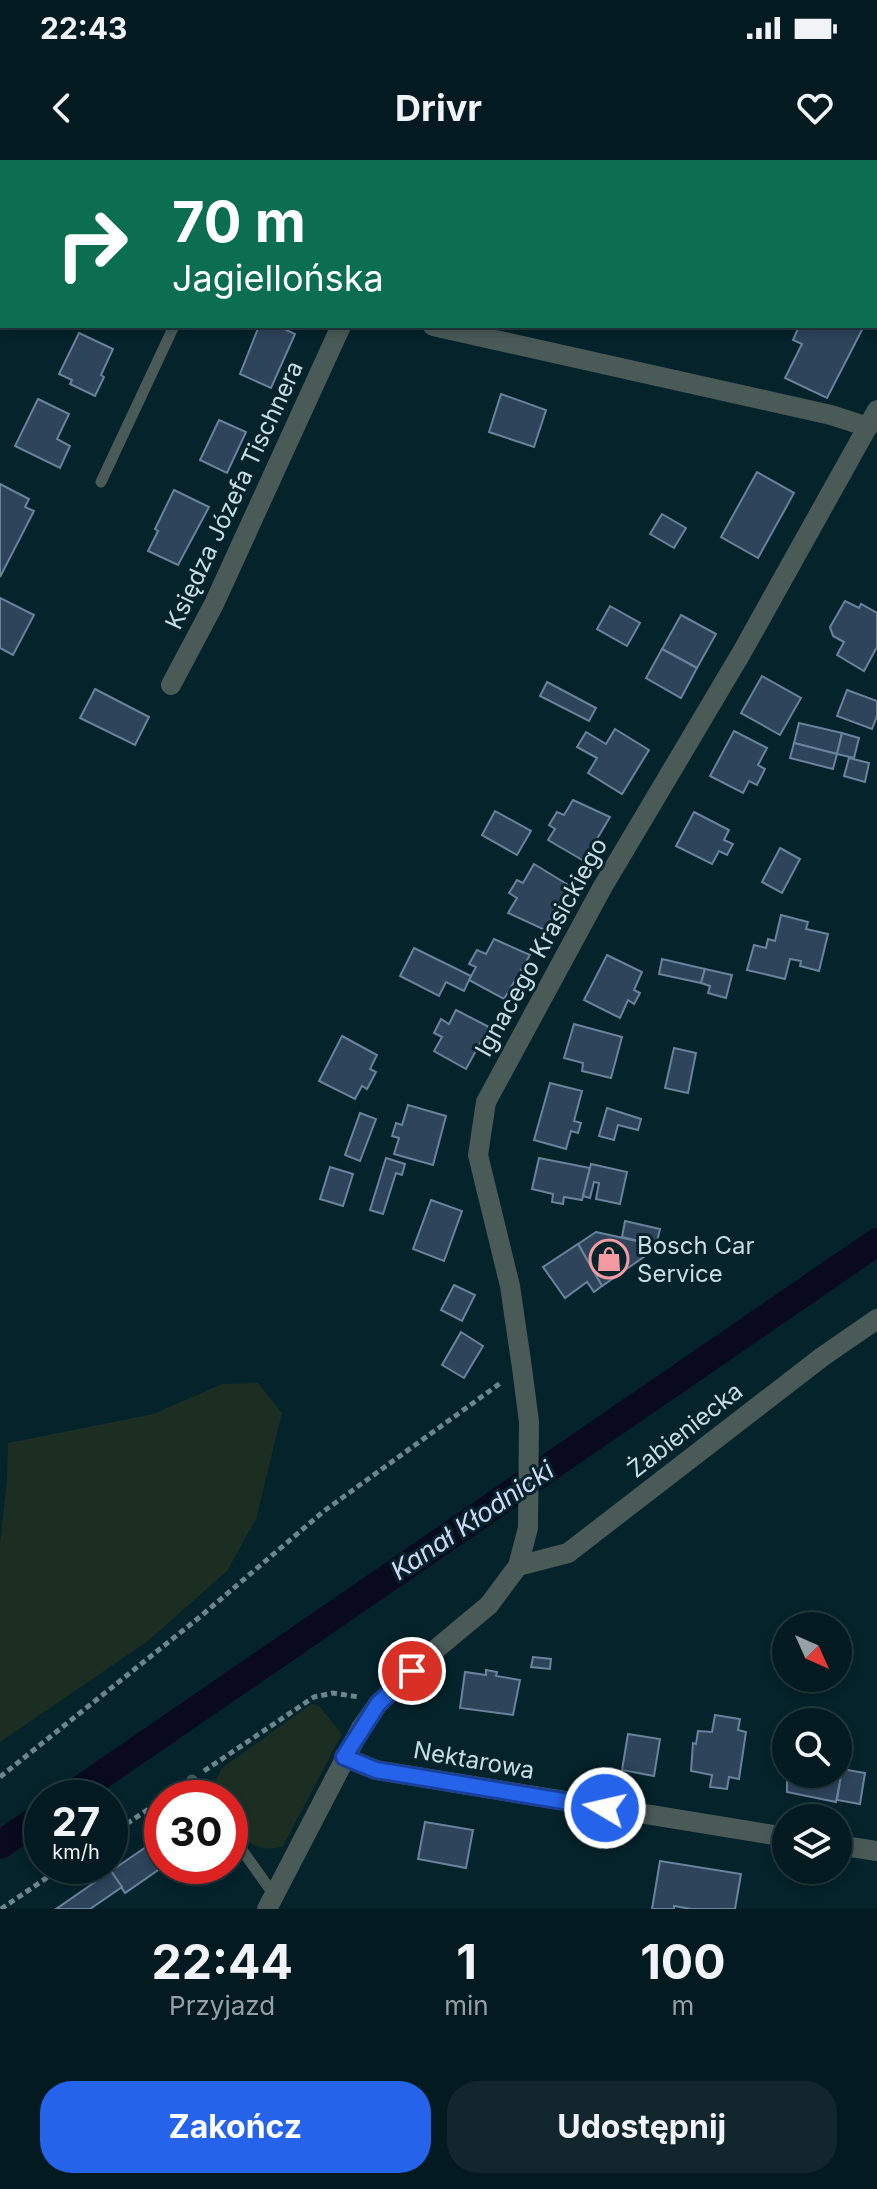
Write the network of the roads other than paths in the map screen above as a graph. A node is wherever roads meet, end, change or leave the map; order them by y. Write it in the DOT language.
graph roads {
  1 [pos="173,328"];
  2 [pos="340,328"];
  3 [pos="442,328"];
  4 [pos="872,418"];
  5 [pos="101,482"];
  6 [pos="171,685"];
  7 [pos="877,1319"];
  8 [pos="518,1566"];
  9 [pos="344,1757"];
  10 [pos="772,1835"];
  11 [pos="852,1847"];
  12 [pos="877,1851"];
  13 [pos="248,1863"];
  14 [pos="271,1902"];
  1 -- 5 [label="lane"];
  2 -- 6 [label="street, Księdza Józefa Tischnera"];
  3 -- 4 [label="street"];
  4 -- 8 [label="street, Ignacego Krasickiego"];
  7 -- 8 [label="street, Żabieniecka"];
  8 -- 9 [label="street"];
  9 -- 10 [label="street, Nektarowa"];
  9 -- 14 [label="street"];
  11 -- 12 [label="street"];
  13 -- 14 [label="lane"];
}
